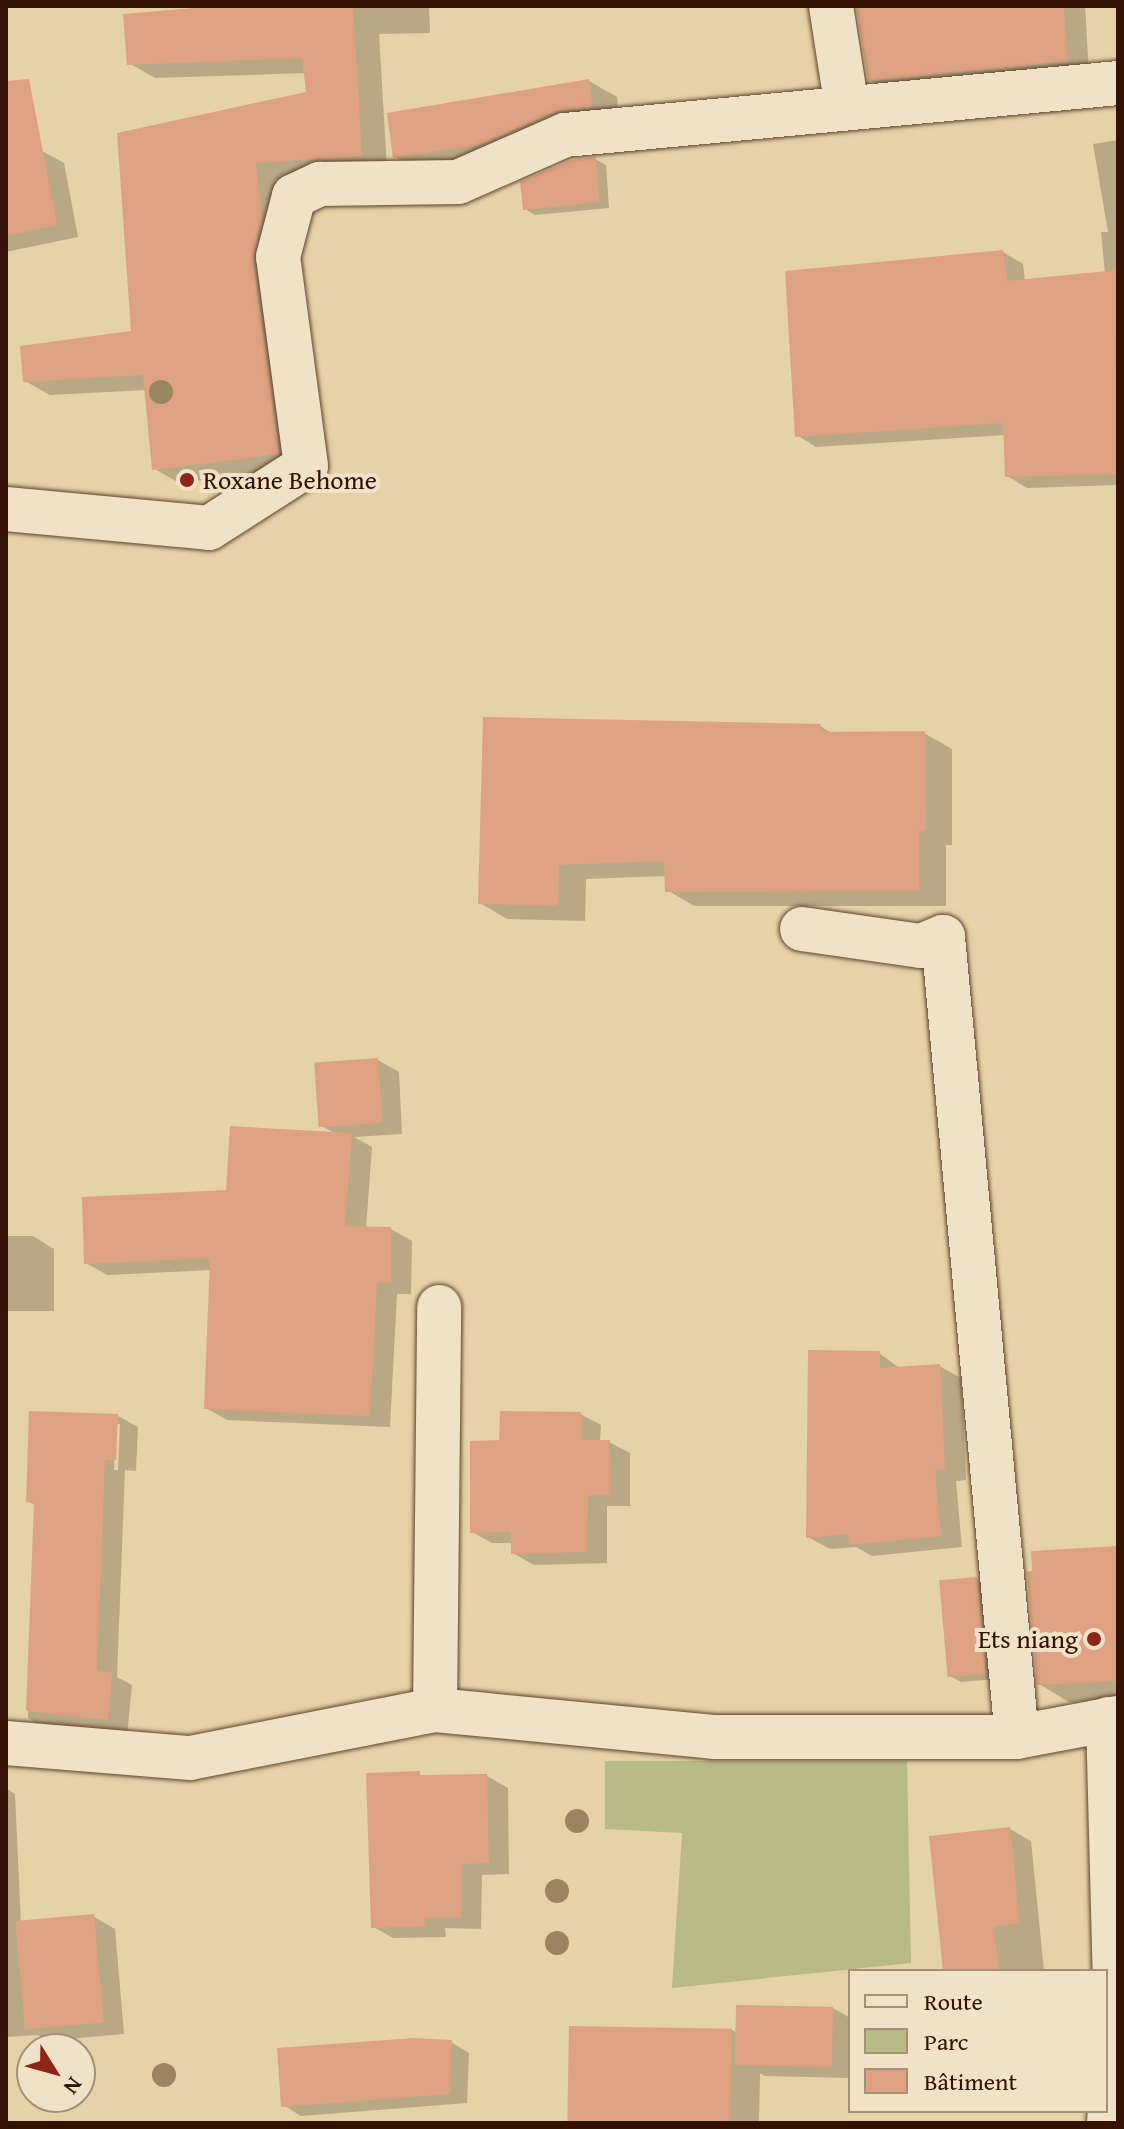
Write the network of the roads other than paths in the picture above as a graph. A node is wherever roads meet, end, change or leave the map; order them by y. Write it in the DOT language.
graph roads {
  1 [pos="831,6"];
  2 [pos="1118,83"];
  3 [pos="847,108"];
  4 [pos="6,509"];
  5 [pos="802,929"];
  6 [pos="439,1307"];
  7 [pos="435,1710"];
  8 [pos="1113,1719"];
  9 [pos="1017,1737"];
  10 [pos="6,1743"];
  11 [pos="1109,2123"];
  1 -- 3 [label="street"];
  2 -- 3 [label="street"];
  3 -- 4 [label="street"];
  5 -- 9 [label="street"];
  6 -- 7 [label="street"];
  7 -- 9 [label="street"];
  7 -- 10 [label="street"];
  8 -- 9 [label="street"];
  8 -- 11 [label="street"];
}
